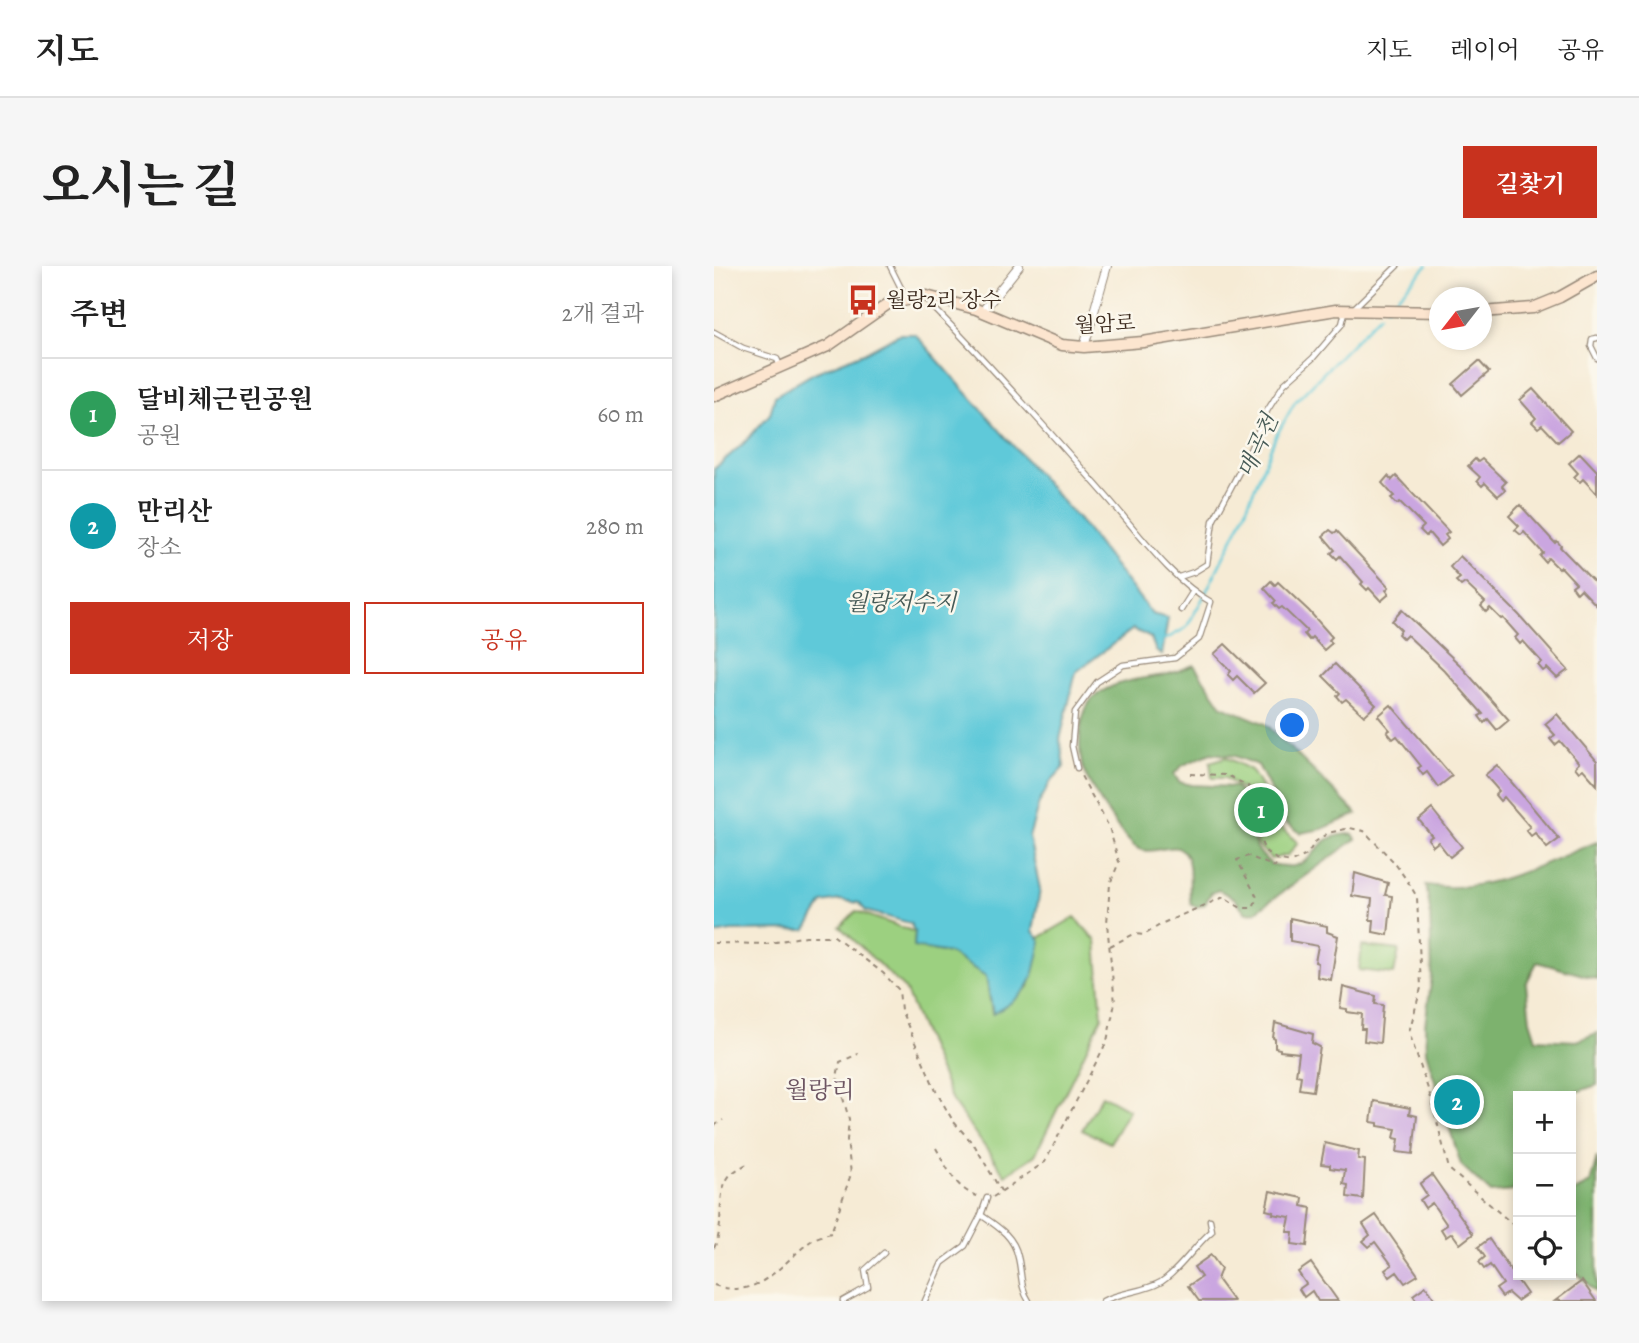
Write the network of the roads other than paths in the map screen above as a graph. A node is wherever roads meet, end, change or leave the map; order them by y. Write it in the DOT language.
graph roads {
  1 [pos="890,266"];
  2 [pos="1019,266"];
  3 [pos="1107,266"];
  4 [pos="1397,266"];
  5 [pos="1597,276"];
  6 [pos="926,296"];
  7 [pos="906,298"];
  8 [pos="1353,310"];
  9 [pos="1429,311"];
  10 [pos="1492,311"];
  11 [pos="982,312"];
  12 [pos="714,332"];
  13 [pos="1597,338"];
  14 [pos="1084,347"];
  15 [pos="1597,358"];
  16 [pos="782,368"];
  17 [pos="714,396"];
  18 [pos="1179,577"];
  19 [pos="1195,593"];
  20 [pos="1181,610"];
  21 [pos="1077,768"];
  22 [pos="987,1198"];
  23 [pos="981,1214"];
  24 [pos="1210,1220"];
  25 [pos="884,1253"];
  26 [pos="843,1301"];
  27 [pos="925,1301"];
  28 [pos="1029,1301"];
  29 [pos="1103,1301"];
  1 -- 7 [label="lane"];
  2 -- 11 [label="street"];
  3 -- 14 [label="street"];
  4 -- 8 [label="lane"];
  5 -- 10 [label="street"];
  6 -- 7 [label="street, 월암로"];
  6 -- 11 [label="street, 월암로"];
  6 -- 18 [label="lane"];
  7 -- 16 [label="street, 월암로"];
  8 -- 9 [label="street, 월암로"];
  8 -- 14 [label="street, 월암로"];
  8 -- 18 [label="lane"];
  11 -- 14 [label="street, 월암로"];
  12 -- 16 [label="lane"];
  13 -- 15 [label="lane"];
  16 -- 17 [label="street, 월암로"];
  18 -- 19 [label="lane"];
  19 -- 20 [label="lane"];
  19 -- 21 [label="lane"];
  22 -- 23 [label="lane"];
  23 -- 27 [label="lane"];
  23 -- 28 [label="lane"];
  24 -- 29 [label="lane"];
  25 -- 26 [label="lane"];
}
